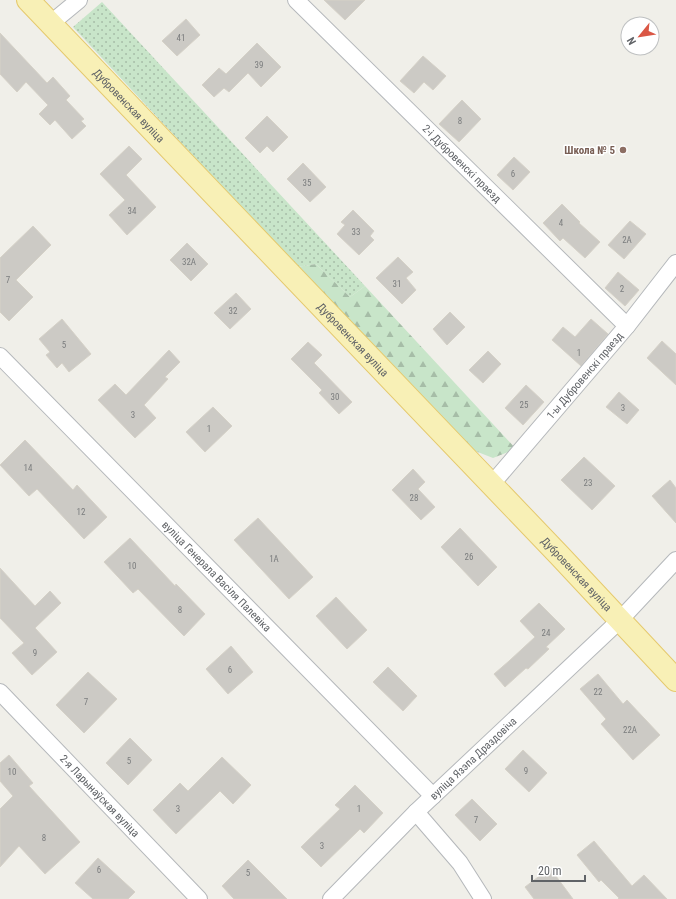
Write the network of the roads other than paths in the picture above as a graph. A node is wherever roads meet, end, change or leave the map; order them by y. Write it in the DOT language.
graph roads {
  1 [pos="28,0"];
  2 [pos="79,0"];
  3 [pos="296,0"];
  4 [pos="50,24"];
  5 [pos="676,263"];
  6 [pos="627,326"];
  7 [pos="0,356"];
  8 [pos="491,485"];
  9 [pos="676,560"];
  10 [pos="619,621"];
  11 [pos="676,680"];
  12 [pos="0,692"];
  13 [pos="433,796"];
  14 [pos="416,812"];
  15 [pos="199,899"];
  16 [pos="331,899"];
  17 [pos="483,899"];
  1 -- 4 [label="main road, Дубровенская вуліца"];
  2 -- 4 [label="street"];
  3 -- 6 [label="street, 2-і Дубровенскі праезд"];
  4 -- 8 [label="main road, Дубровенская вуліца"];
  5 -- 6 [label="street, 1-ы Дубровенскі праезд"];
  6 -- 8 [label="street, 1-ы Дубровенскі праезд"];
  7 -- 13 [label="street, вуліца Генерала Васіля Палевіка"];
  8 -- 10 [label="main road, Дубровенская вуліца"];
  9 -- 10 [label="street, вуліца Язэпа Драздовіча"];
  10 -- 11 [label="main road, Дубровенская вуліца"];
  10 -- 13 [label="street, вуліца Язэпа Драздовіча"];
  12 -- 15 [label="street, 2-я Ларынаўская вуліца"];
  13 -- 14 [label="street, вуліца Язэпа Драздовіча"];
  14 -- 16 [label="street, вуліца Язэпа Драздовіча"];
  14 -- 17 [label="street"];
}
